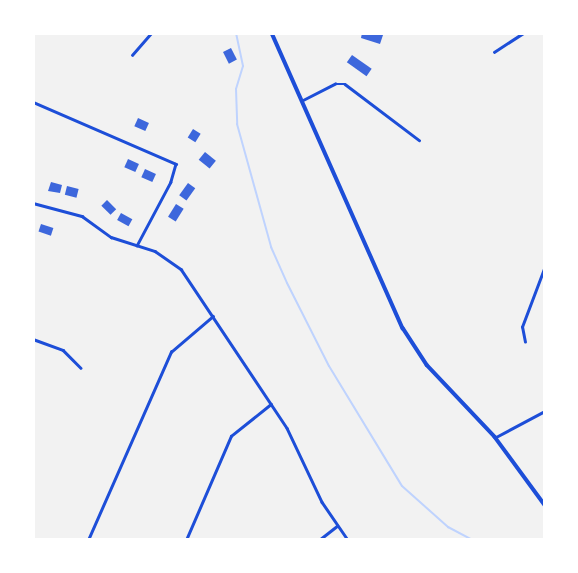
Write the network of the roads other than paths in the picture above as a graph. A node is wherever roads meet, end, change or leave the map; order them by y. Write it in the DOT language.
graph roads {
  1 [pos="151,33"];
  2 [pos="272,33"];
  3 [pos="523,33"];
  4 [pos="494,52"];
  5 [pos="132,55"];
  6 [pos="303,100"];
  7 [pos="33,102"];
  8 [pos="419,140"];
  9 [pos="33,203"];
  10 [pos="137,246"];
  11 [pos="545,266"];
  12 [pos="214,316"];
  13 [pos="33,339"];
  14 [pos="525,342"];
  15 [pos="81,368"];
  16 [pos="271,404"];
  17 [pos="545,411"];
  18 [pos="495,437"];
  19 [pos="545,505"];
  20 [pos="337,526"];
  21 [pos="88,540"];
  22 [pos="186,540"];
  23 [pos="318,540"];
  24 [pos="348,540"];
  1 -- 5 [label="street"];
  2 -- 6 [label="street"];
  3 -- 4 [label="street"];
  6 -- 8 [label="street"];
  6 -- 18 [label="street"];
  7 -- 10 [label="street"];
  9 -- 10 [label="street"];
  10 -- 12 [label="street"];
  11 -- 14 [label="street"];
  12 -- 16 [label="street"];
  12 -- 21 [label="street"];
  13 -- 15 [label="street"];
  16 -- 20 [label="street"];
  16 -- 22 [label="street"];
  17 -- 18 [label="street"];
  18 -- 19 [label="street"];
  20 -- 23 [label="street"];
  20 -- 24 [label="street"];
}
